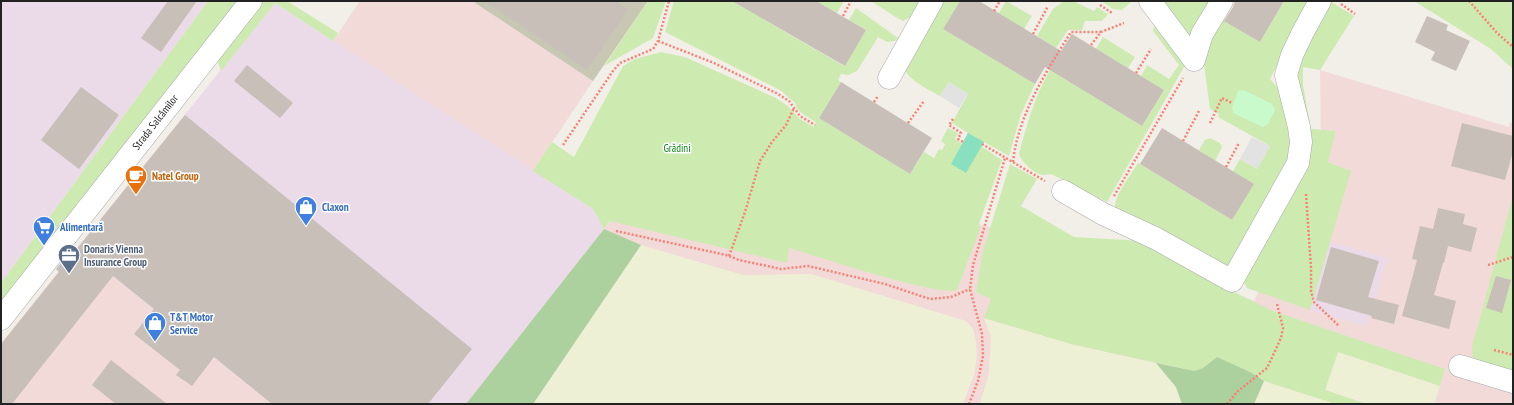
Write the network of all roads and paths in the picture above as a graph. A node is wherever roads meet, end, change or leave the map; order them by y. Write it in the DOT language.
graph roads {
  1 [pos="251,1"];
  2 [pos="669,1"];
  3 [pos="851,1"];
  4 [pos="932,1"];
  5 [pos="1000,1"];
  6 [pos="1150,1"];
  7 [pos="1222,1"];
  8 [pos="1320,1"];
  9 [pos="1335,1"];
  10 [pos="1469,1"];
  11 [pos="1100,4"];
  12 [pos="1048,6"];
  13 [pos="994,11"];
  14 [pos="1112,13"];
  15 [pos="1355,14"];
  16 [pos="842,16"];
  17 [pos="1124,23"];
  18 [pos="1101,32"];
  19 [pos="1033,34"];
  20 [pos="658,41"];
  21 [pos="1091,45"];
  22 [pos="1513,47"];
  23 [pos="1151,49"];
  24 [pos="1194,60"];
  25 [pos="1136,73"];
  26 [pos="889,78"];
  27 [pos="924,100"];
  28 [pos="1232,103"];
  29 [pos="794,108"];
  30 [pos="1199,111"];
  31 [pos="953,119"];
  32 [pos="908,123"];
  33 [pos="1210,124"];
  34 [pos="816,125"];
  35 [pos="1183,141"];
  36 [pos="963,142"];
  37 [pos="1240,143"];
  38 [pos="982,144"];
  39 [pos="563,145"];
  40 [pos="1004,158"];
  41 [pos="1013,162"];
  42 [pos="1298,163"];
  43 [pos="1226,167"];
  44 [pos="1118,189"];
  45 [pos="1063,191"];
  46 [pos="616,231"];
  47 [pos="729,256"];
  48 [pos="1513,257"];
  49 [pos="1488,265"];
  50 [pos="970,289"];
  51 [pos="1277,304"];
  52 [pos="1,319"];
  53 [pos="1339,326"];
  54 [pos="1494,350"];
  55 [pos="1513,355"];
  56 [pos="1460,366"];
  57 [pos="1513,382"];
  58 [pos="970,404"];
  59 [pos="1226,404"];
  1 -- 52 [label="street, Strada Salcâmilor"];
  2 -- 20 [label="path"];
  3 -- 16 [label="path"];
  4 -- 26 [label="street"];
  5 -- 13 [label="path"];
  6 -- 24 [label="street"];
  7 -- 24 [label="street"];
  8 -- 42 [label="street"];
  9 -- 15 [label="path"];
  10 -- 22 [label="path"];
  11 -- 14 [label="path"];
  12 -- 19 [label="path"];
  17 -- 18 [label="path"];
  18 -- 21 [label="path"];
  18 -- 41 [label="path"];
  20 -- 29 [label="path"];
  20 -- 39 [label="path"];
  23 -- 25 [label="path"];
  24 -- 44 [label="path"];
  27 -- 32 [label="path"];
  28 -- 33 [label="path"];
  29 -- 34 [label="path"];
  29 -- 47 [label="path"];
  30 -- 35 [label="path"];
  31 -- 36 [label="path"];
  37 -- 43 [label="path"];
  38 -- 40 [label="path"];
  40 -- 41 [label="path"];
  40 -- 50 [label="path"];
  41 -- 45 [label="path"];
  42 -- 45 [label="street"];
  42 -- 53 [label="path"];
  46 -- 47 [label="path"];
  47 -- 50 [label="path"];
  48 -- 49 [label="path"];
  50 -- 58 [label="path"];
  51 -- 59 [label="path"];
  54 -- 55 [label="path"];
  56 -- 57 [label="street"];
}
